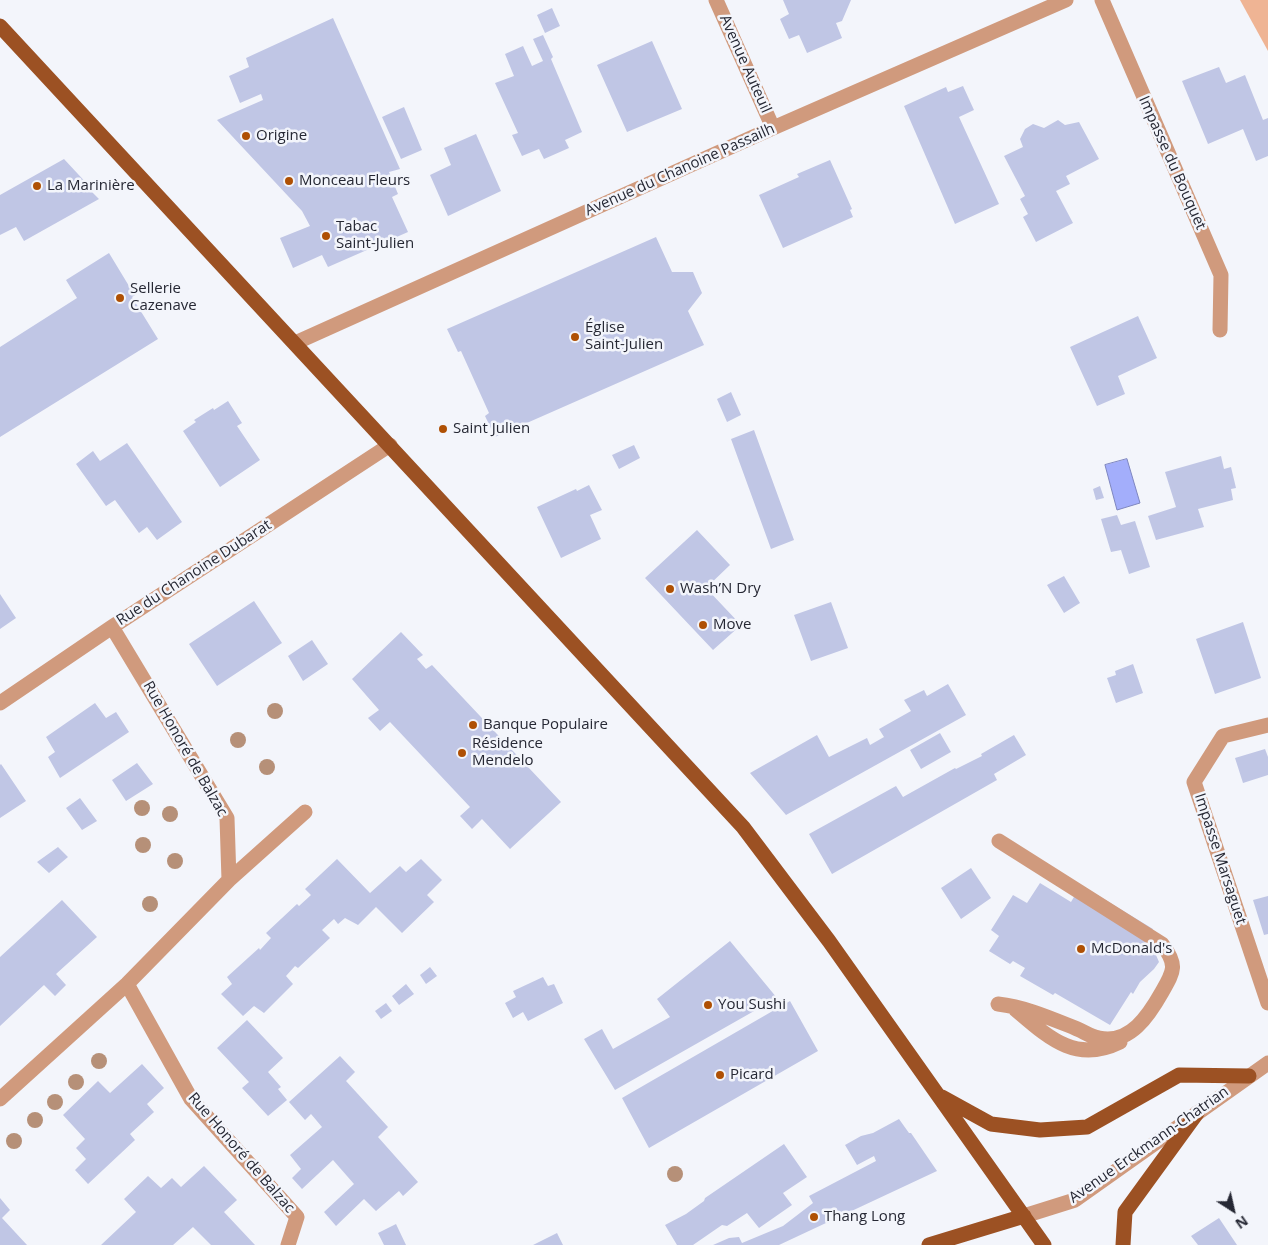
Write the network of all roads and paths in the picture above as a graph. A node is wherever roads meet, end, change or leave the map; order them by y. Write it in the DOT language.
graph roads {
  1 [pos="716,0"];
  2 [pos="1066,0"];
  3 [pos="1102,0"];
  4 [pos="0,26"];
  5 [pos="773,128"];
  6 [pos="1220,330"];
  7 [pos="295,343"];
  8 [pos="390,445"];
  9 [pos="112,627"];
  10 [pos="0,703"];
  11 [pos="1268,725"];
  12 [pos="305,812"];
  13 [pos="999,841"];
  14 [pos="229,880"];
  15 [pos="127,984"];
  16 [pos="1268,1003"];
  17 [pos="1004,1004"];
  18 [pos="1268,1063"];
  19 [pos="1249,1076"];
  20 [pos="937,1094"];
  21 [pos="0,1099"];
  22 [pos="1197,1113"];
  23 [pos="1024,1216"];
  24 [pos="288,1245"];
  25 [pos="929,1245"];
  26 [pos="1044,1245"];
  27 [pos="1123,1245"];
  1 -- 5 [label="street, Avenue Auteuil"];
  2 -- 5 [label="street, Avenue du Chanoine Passailh"];
  3 -- 6 [label="street, Impasse du Bouquet"];
  4 -- 7 [label="main road"];
  5 -- 7 [label="street, Avenue du Chanoine Passailh"];
  7 -- 8 [label="main road"];
  8 -- 9 [label="street, Rue du Chanoine Dubarat"];
  8 -- 20 [label="main road"];
  9 -- 10 [label="street, Rue du Chanoine Dubarat"];
  9 -- 14 [label="street, Rue Honoré de Balzac"];
  11 -- 16 [label="street, Impasse Marsaguet"];
  12 -- 14 [label="street"];
  13 -- 17 [label="street"];
  14 -- 15 [label="street"];
  15 -- 21 [label="street"];
  15 -- 24 [label="street, Rue Honoré de Balzac"];
  18 -- 19 [label="street, Avenue Erckmann-Chatrian"];
  19 -- 20 [label="main road"];
  19 -- 22 [label="street, Avenue Erckmann-Chatrian"];
  20 -- 23 [label="main road"];
  22 -- 23 [label="street, Avenue Erckmann-Chatrian"];
  22 -- 27 [label="main road"];
  23 -- 25 [label="main road"];
  23 -- 26 [label="main road"];
}
